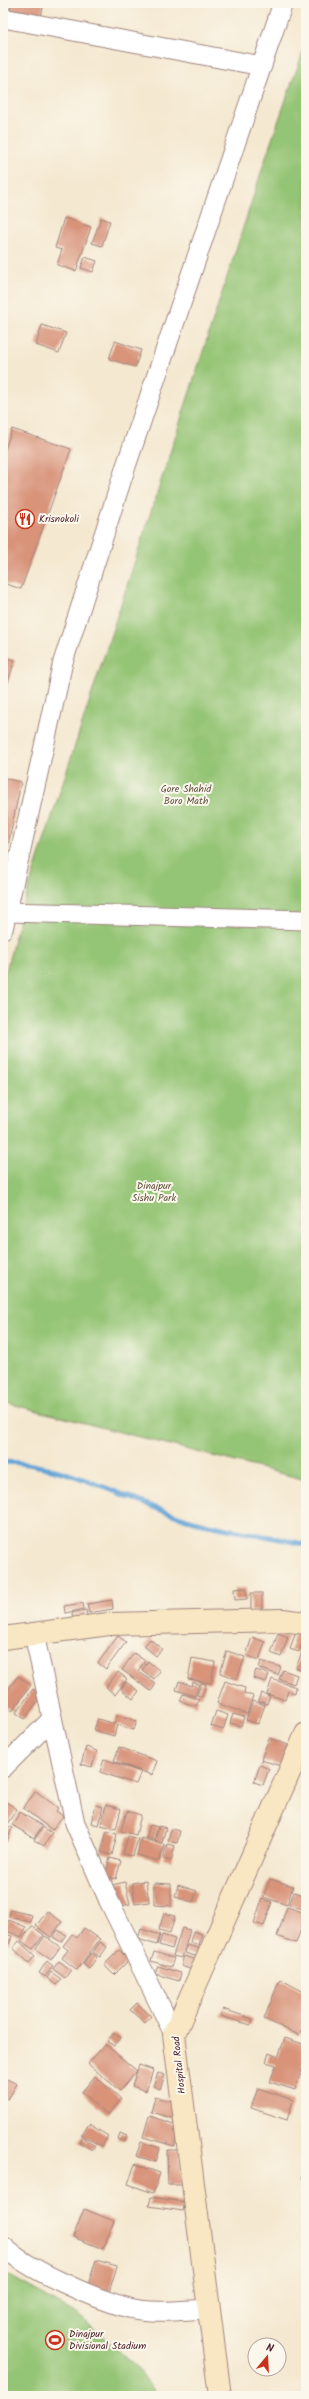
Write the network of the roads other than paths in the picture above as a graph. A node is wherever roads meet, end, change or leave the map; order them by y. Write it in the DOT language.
graph roads {
  1 [pos="283,3"];
  2 [pos="3,18"];
  3 [pos="262,66"];
  4 [pos="5,920"];
  5 [pos="306,920"];
  6 [pos="306,1623"];
  7 [pos="34,1634"];
  8 [pos="3,1638"];
  9 [pos="52,1719"];
  10 [pos="306,1734"];
  11 [pos="3,1768"];
  12 [pos="174,2034"];
  13 [pos="3,2246"];
  14 [pos="209,2309"];
  15 [pos="223,2395"];
  1 -- 3 [label="street"];
  2 -- 3 [label="street"];
  3 -- 4 [label="street"];
  4 -- 5 [label="street"];
  6 -- 7 [label="main road"];
  7 -- 8 [label="main road"];
  7 -- 9 [label="street"];
  9 -- 11 [label="street"];
  9 -- 12 [label="street"];
  10 -- 12 [label="main road, Hospital Road"];
  12 -- 14 [label="main road, Hospital Road"];
  13 -- 14 [label="street"];
  14 -- 15 [label="main road, Hospital Road"];
}
